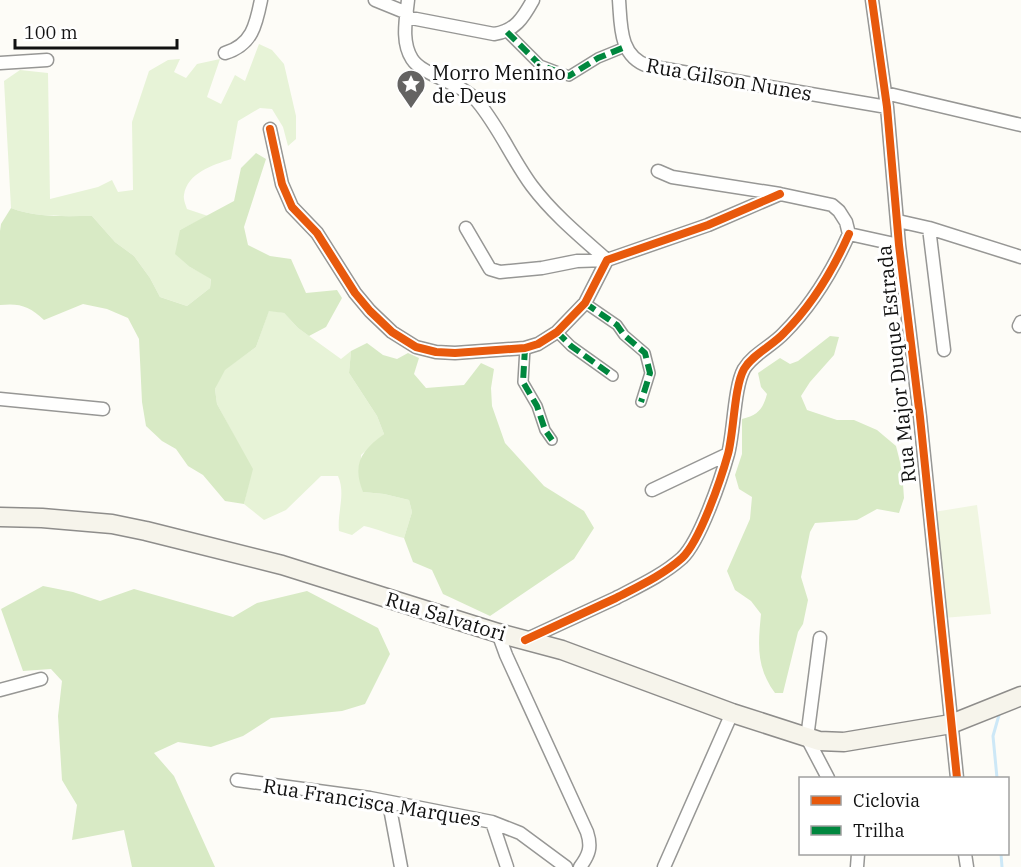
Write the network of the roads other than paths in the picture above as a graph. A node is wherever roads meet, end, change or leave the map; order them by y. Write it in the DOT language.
graph roads {
  1 [pos="261,0"];
  2 [pos="375,0"];
  3 [pos="533,0"];
  4 [pos="619,0"];
  5 [pos="872,0"];
  6 [pos="407,10"];
  7 [pos="507,32"];
  8 [pos="625,47"];
  9 [pos="225,53"];
  10 [pos="47,60"];
  11 [pos="0,63"];
  12 [pos="885,93"];
  13 [pos="887,107"];
  14 [pos="1021,125"];
  15 [pos="270,129"];
  16 [pos="658,171"];
  17 [pos="780,194"];
  18 [pos="898,221"];
  19 [pos="466,228"];
  20 [pos="929,228"];
  21 [pos="849,234"];
  22 [pos="899,246"];
  23 [pos="1021,257"];
  24 [pos="608,260"];
  25 [pos="585,303"];
  26 [pos="556,332"];
  27 [pos="525,348"];
  28 [pos="944,350"];
  29 [pos="613,376"];
  30 [pos="0,399"];
  31 [pos="641,402"];
  32 [pos="103,409"];
  33 [pos="552,440"];
  34 [pos="728,454"];
  35 [pos="652,490"];
  36 [pos="0,517"];
  37 [pos="498,633"];
  38 [pos="820,638"];
  39 [pos="525,640"];
  40 [pos="41,679"];
  41 [pos="0,690"];
  42 [pos="1021,696"];
  43 [pos="732,713"];
  44 [pos="951,724"];
  45 [pos="807,738"];
  46 [pos="827,777"];
  47 [pos="957,777"];
  48 [pos="237,780"];
  49 [pos="389,803"];
  50 [pos="492,822"];
  51 [pos="401,867"];
  52 [pos="507,867"];
  53 [pos="566,867"];
  54 [pos="580,867"];
  55 [pos="664,867"];
  1 -- 9 [label="street"];
  2 -- 6 [label="street"];
  3 -- 7 [label="street"];
  4 -- 8 [label="street, Rua Gilson Nunes"];
  5 -- 12 [label="street, Rua Major Duque Estrada"];
  6 -- 7 [label="street"];
  6 -- 24 [label="street"];
  7 -- 8 [label="street"];
  8 -- 13 [label="street, Rua Gilson Nunes"];
  10 -- 11 [label="street"];
  12 -- 13 [label="street, Rua Major Duque Estrada"];
  12 -- 14 [label="street"];
  13 -- 18 [label="street, Rua Major Duque Estrada"];
  15 -- 27 [label="street"];
  16 -- 17 [label="street"];
  17 -- 21 [label="street"];
  17 -- 24 [label="street"];
  18 -- 20 [label="street"];
  18 -- 22 [label="street, Rua Major Duque Estrada"];
  19 -- 24 [label="street"];
  20 -- 23 [label="street"];
  20 -- 28 [label="street"];
  21 -- 22 [label="street"];
  21 -- 34 [label="street"];
  22 -- 44 [label="street, Rua Major Duque Estrada"];
  24 -- 25 [label="street"];
  25 -- 26 [label="street"];
  25 -- 31 [label="street"];
  26 -- 27 [label="street"];
  26 -- 29 [label="street"];
  27 -- 33 [label="street"];
  30 -- 32 [label="street"];
  34 -- 35 [label="street"];
  34 -- 39 [label="street"];
  36 -- 37 [label="main road, Rua Salvatori"];
  37 -- 39 [label="main road, Rua Salvatori"];
  37 -- 54 [label="street"];
  38 -- 45 [label="street"];
  39 -- 43 [label="main road, Rua Salvatori"];
  40 -- 41 [label="street"];
  42 -- 44 [label="main road, Rua Salvatori"];
  43 -- 45 [label="main road, Rua Salvatori"];
  43 -- 55 [label="street"];
  44 -- 45 [label="main road, Rua Salvatori"];
  44 -- 47 [label="street, Rua Major Duque Estrada"];
  45 -- 46 [label="street"];
  48 -- 49 [label="street, Rua Francisca Marques"];
  49 -- 50 [label="street, Rua Francisca Marques"];
  49 -- 51 [label="street"];
  50 -- 52 [label="street"];
  50 -- 53 [label="street, Rua Francisca Marques"];
}
